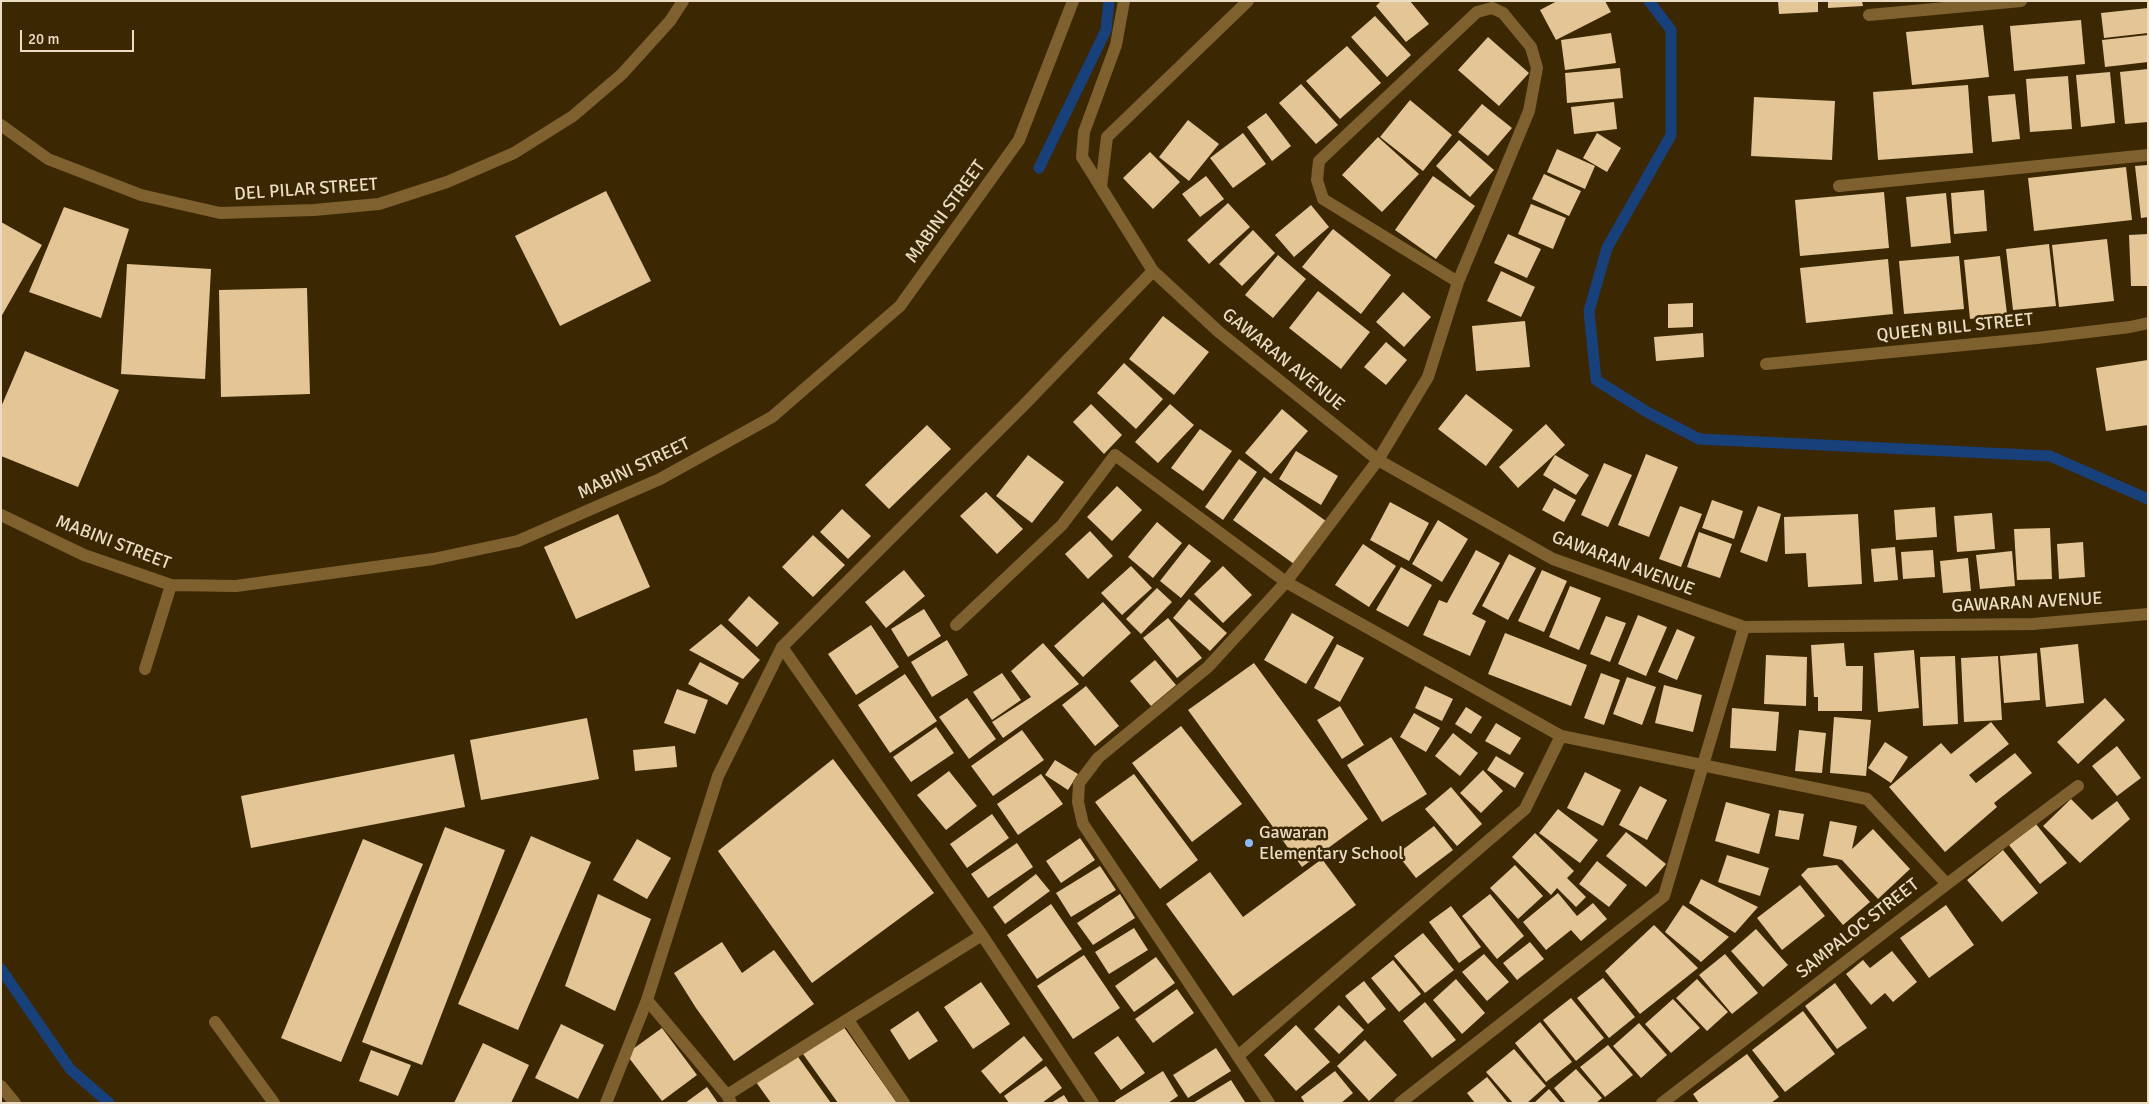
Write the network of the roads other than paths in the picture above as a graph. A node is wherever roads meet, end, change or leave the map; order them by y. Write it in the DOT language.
graph roads {
  1 [pos="683,1"];
  2 [pos="1073,1"];
  3 [pos="1124,1"];
  4 [pos="1248,1"];
  5 [pos="2021,1"];
  6 [pos="1870,15"];
  7 [pos="1,125"];
  8 [pos="2148,155"];
  9 [pos="1839,186"];
  10 [pos="1101,187"];
  11 [pos="1153,272"];
  12 [pos="1458,282"];
  13 [pos="2148,323"];
  14 [pos="1766,364"];
  15 [pos="1378,460"];
  16 [pos="1,515"];
  17 [pos="1286,582"];
  18 [pos="172,585"];
  19 [pos="2148,614"];
  20 [pos="956,625"];
  21 [pos="1744,627"];
  22 [pos="782,647"];
  23 [pos="144,670"];
  24 [pos="1561,736"];
  25 [pos="1702,764"];
  26 [pos="2078,786"];
  27 [pos="1947,884"];
  28 [pos="982,935"];
  29 [pos="647,1000"];
  30 [pos="848,1020"];
  31 [pos="215,1022"];
  32 [pos="1238,1056"];
  33 [pos="1,1086"];
  34 [pos="729,1099"];
  35 [pos="15,1103"];
  36 [pos="274,1103"];
  37 [pos="606,1103"];
  38 [pos="904,1103"];
  39 [pos="1093,1103"];
  40 [pos="1269,1103"];
  41 [pos="1400,1103"];
  42 [pos="1662,1103"];
  1 -- 7 [label="street, DEL PILAR STREET"];
  2 -- 18 [label="street, MABINI STREET"];
  3 -- 10 [label="street, GAWARAN AVENUE"];
  4 -- 10 [label="street"];
  5 -- 6 [label="street"];
  8 -- 9 [label="street"];
  10 -- 11 [label="street, GAWARAN AVENUE"];
  11 -- 15 [label="street, GAWARAN AVENUE"];
  11 -- 22 [label="street"];
  12 -- 12 [label="street"];
  12 -- 15 [label="street"];
  13 -- 14 [label="street, QUEEN BILL STREET"];
  15 -- 17 [label="street"];
  15 -- 21 [label="street, GAWARAN AVENUE"];
  16 -- 18 [label="street, MABINI STREET"];
  17 -- 20 [label="street"];
  17 -- 24 [label="street"];
  17 -- 32 [label="street"];
  18 -- 23 [label="street"];
  19 -- 21 [label="street, GAWARAN AVENUE"];
  21 -- 25 [label="street"];
  22 -- 28 [label="street"];
  22 -- 29 [label="street"];
  24 -- 25 [label="street"];
  24 -- 32 [label="street"];
  25 -- 27 [label="street"];
  25 -- 41 [label="street"];
  26 -- 27 [label="street, SAMPALOC STREET"];
  27 -- 42 [label="street, SAMPALOC STREET"];
  28 -- 30 [label="street"];
  28 -- 39 [label="street"];
  29 -- 34 [label="street"];
  29 -- 37 [label="street"];
  30 -- 34 [label="street"];
  30 -- 38 [label="street"];
  31 -- 36 [label="street"];
  32 -- 40 [label="street"];
  33 -- 35 [label="street"];
}
